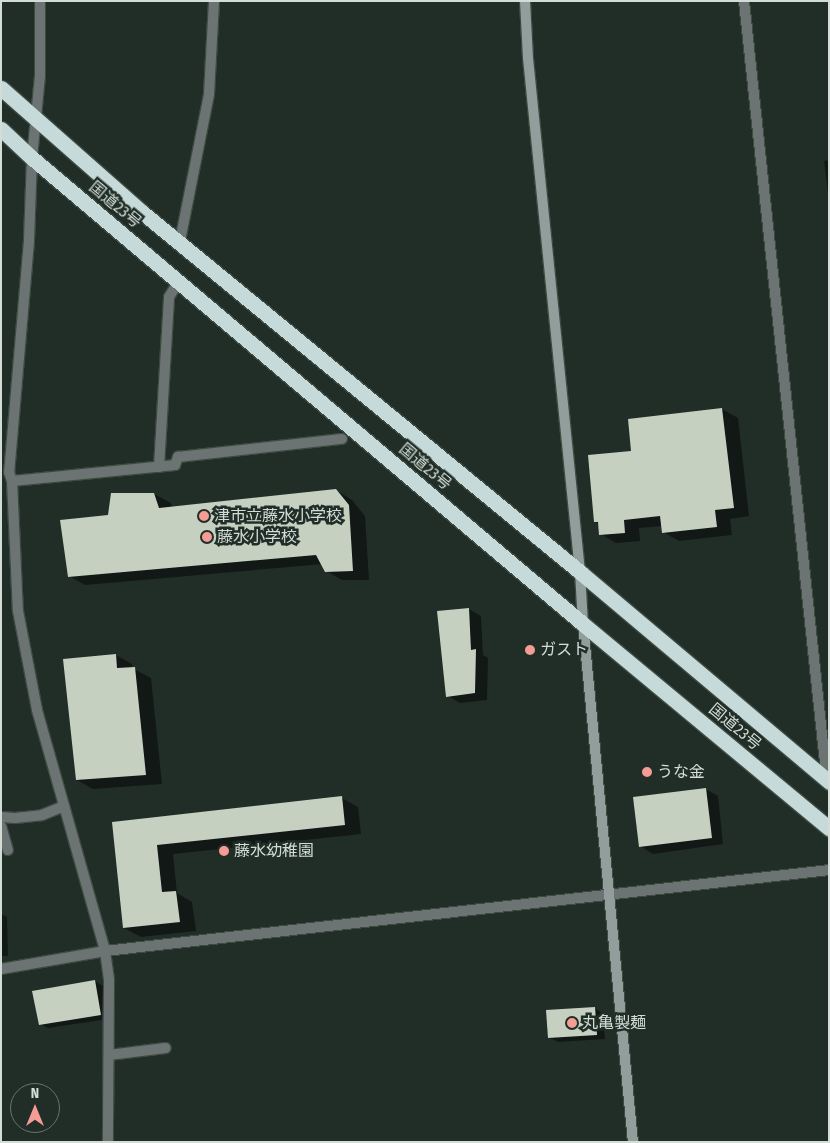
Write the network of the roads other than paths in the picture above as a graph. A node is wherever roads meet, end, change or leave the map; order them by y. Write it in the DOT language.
graph roads {
  1 [pos="40,1"];
  2 [pos="214,1"];
  3 [pos="525,1"];
  4 [pos="744,1"];
  5 [pos="1,88"];
  6 [pos="36,119"];
  7 [pos="1,129"];
  8 [pos="32,158"];
  9 [pos="180,241"];
  10 [pos="179,282"];
  11 [pos="342,439"];
  12 [pos="159,467"];
  13 [pos="12,481"];
  14 [pos="580,572"];
  15 [pos="583,624"];
  16 [pos="828,781"];
  17 [pos="64,806"];
  18 [pos="1,817"];
  19 [pos="1,826"];
  20 [pos="829,828"];
  21 [pos="8,850"];
  22 [pos="829,870"];
  23 [pos="611,895"];
  24 [pos="105,951"];
  25 [pos="1,969"];
  26 [pos="166,1048"];
  27 [pos="109,1055"];
  28 [pos="108,1142"];
  29 [pos="633,1142"];
  1 -- 6 [label="street"];
  2 -- 9 [label="street"];
  3 -- 14 [label="street"];
  4 -- 16 [label="street"];
  5 -- 6 [label="highway, 国道23号"];
  6 -- 8 [label="street"];
  6 -- 9 [label="highway, 国道23号"];
  7 -- 8 [label="highway, 国道23号"];
  8 -- 10 [label="highway, 国道23号"];
  8 -- 13 [label="street"];
  9 -- 14 [label="highway, 国道23号"];
  10 -- 12 [label="street"];
  10 -- 15 [label="highway, 国道23号"];
  11 -- 12 [label="street"];
  12 -- 13 [label="street"];
  13 -- 17 [label="street"];
  14 -- 15 [label="street"];
  14 -- 16 [label="highway, 国道23号"];
  15 -- 20 [label="highway, 国道23号"];
  15 -- 23 [label="street"];
  17 -- 18 [label="street"];
  17 -- 24 [label="street"];
  19 -- 21 [label="street"];
  22 -- 23 [label="street"];
  23 -- 24 [label="street"];
  23 -- 29 [label="street"];
  24 -- 25 [label="street"];
  24 -- 27 [label="street"];
  26 -- 27 [label="street"];
  27 -- 28 [label="street"];
}
